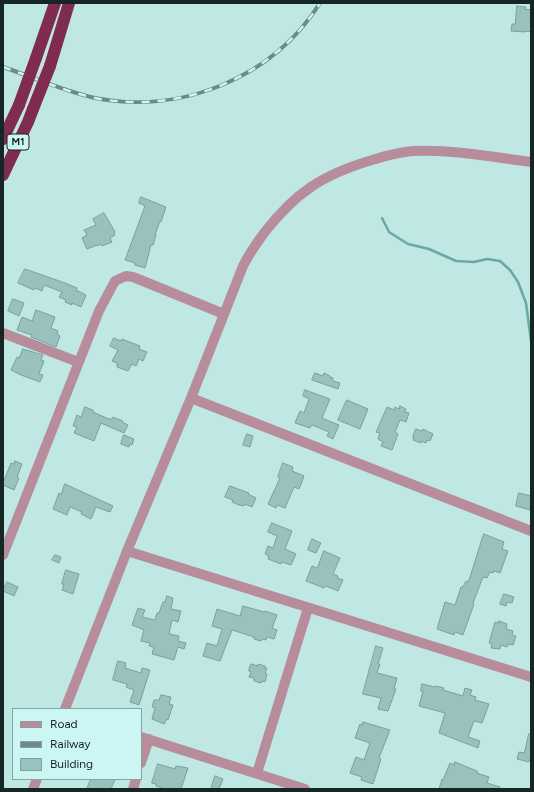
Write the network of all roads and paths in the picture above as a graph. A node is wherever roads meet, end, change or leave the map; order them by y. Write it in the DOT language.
graph roads {
  1 [pos="55,3"];
  2 [pos="70,3"];
  3 [pos="3,139"];
  4 [pos="531,162"];
  5 [pos="3,175"];
  6 [pos="224,314"];
  7 [pos="3,333"];
  8 [pos="78,362"];
  9 [pos="191,398"];
  10 [pos="531,531"];
  11 [pos="127,551"];
  12 [pos="3,555"];
  13 [pos="308,608"];
  14 [pos="531,677"];
  15 [pos="65,708"];
  16 [pos="145,738"];
  17 [pos="142,757"];
  18 [pos="257,773"];
  19 [pos="305,789"];
  1 -- 3 [label="highway, M1, bridge"];
  2 -- 5 [label="highway, M1, bridge"];
  4 -- 6 [label="street"];
  6 -- 8 [label="street"];
  6 -- 9 [label="street"];
  7 -- 8 [label="street"];
  8 -- 12 [label="street"];
  9 -- 10 [label="street"];
  9 -- 11 [label="street"];
  11 -- 13 [label="street"];
  11 -- 15 [label="street"];
  13 -- 14 [label="street"];
  13 -- 18 [label="street"];
  16 -- 17 [label="street"];
  16 -- 18 [label="street"];
  18 -- 19 [label="street"];
}
